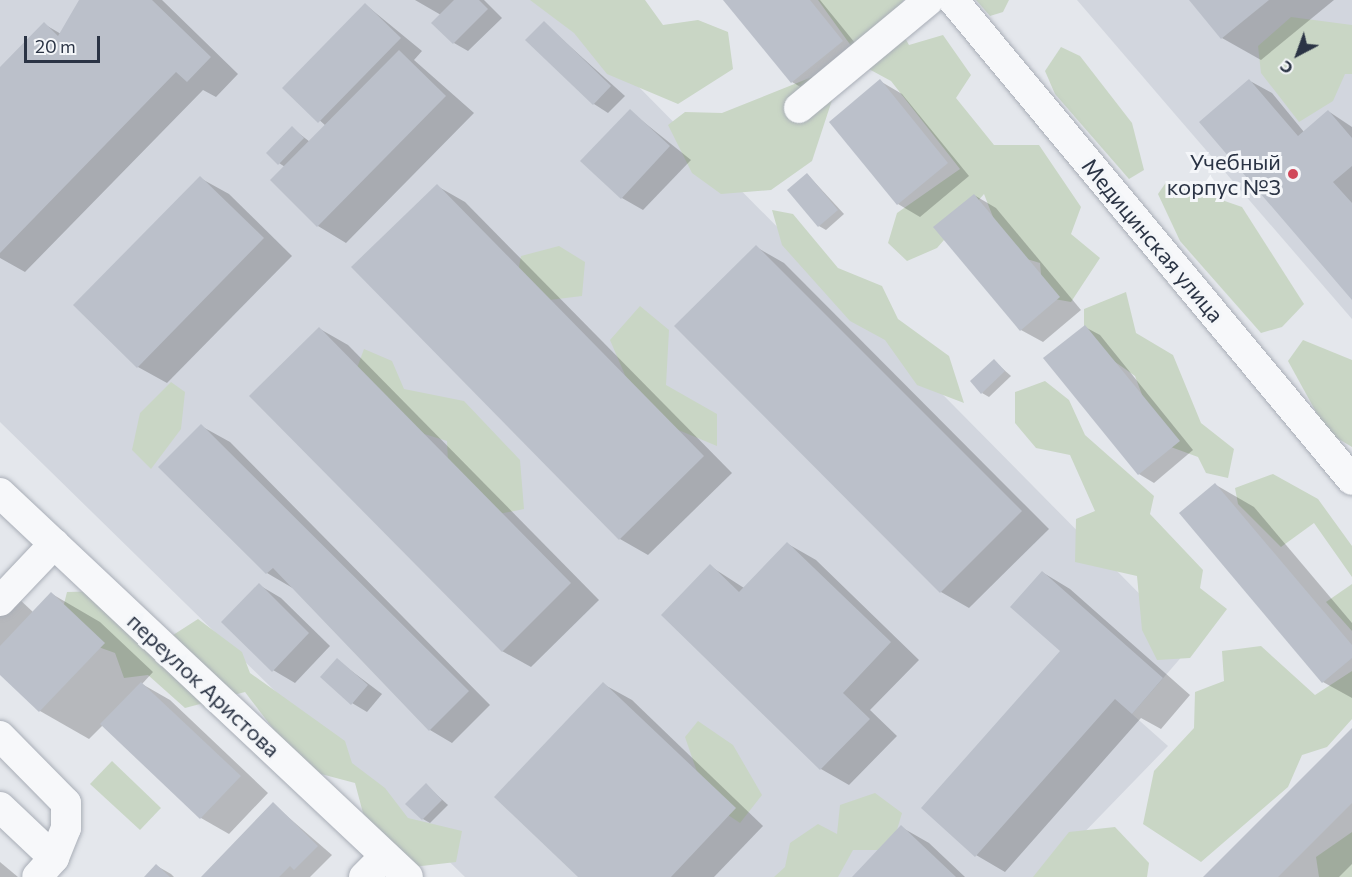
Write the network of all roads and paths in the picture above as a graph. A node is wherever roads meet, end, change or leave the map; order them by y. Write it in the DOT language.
graph roads {
  1 [pos="929,0"];
  2 [pos="953,0"];
  3 [pos="799,108"];
  4 [pos="1352,480"];
  5 [pos="0,493"];
  6 [pos="54,544"];
  7 [pos="0,601"];
  8 [pos="0,736"];
  9 [pos="0,807"];
  10 [pos="385,856"];
  11 [pos="45,868"];
  12 [pos="364,877"];
  13 [pos="408,877"];
  1 -- 3 [label="street"];
  2 -- 4 [label="street, Медицинская улица"];
  5 -- 6 [label="street, переулок Аристова"];
  6 -- 7 [label="street"];
  6 -- 10 [label="street, переулок Аристова"];
  8 -- 11 [label="street"];
  9 -- 11 [label="street"];
  10 -- 12 [label="street"];
  10 -- 13 [label="street, переулок Аристова"];
}
